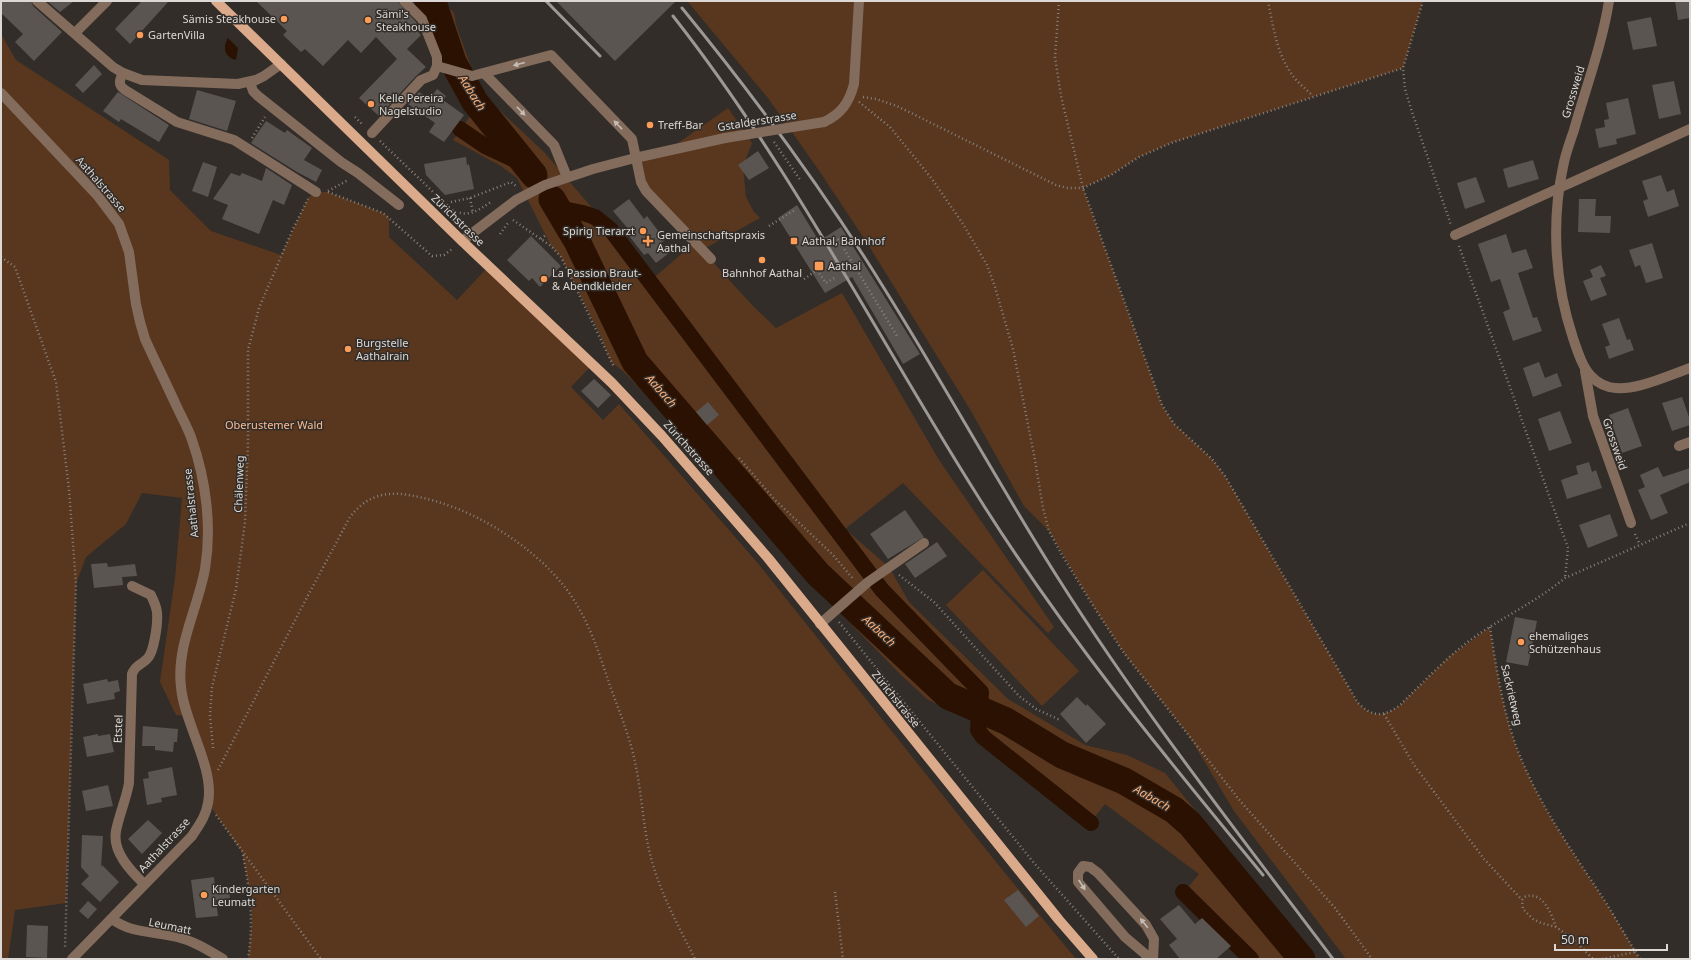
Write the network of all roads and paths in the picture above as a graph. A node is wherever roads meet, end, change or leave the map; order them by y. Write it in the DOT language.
graph roads {
  1 [pos="37,1"];
  2 [pos="107,1"];
  3 [pos="216,1"];
  4 [pos="404,1"];
  5 [pos="859,1"];
  6 [pos="1058,1"];
  7 [pos="1268,1"];
  8 [pos="1423,1"];
  9 [pos="1609,1"];
  10 [pos="75,33"];
  11 [pos="281,64"];
  12 [pos="440,67"];
  13 [pos="1403,68"];
  14 [pos="123,73"];
  15 [pos="484,73"];
  16 [pos="250,82"];
  17 [pos="1,93"];
  18 [pos="851,95"];
  19 [pos="1313,96"];
  20 [pos="261,125"];
  21 [pos="1690,129"];
  22 [pos="767,131"];
  23 [pos="372,133"];
  24 [pos="246,146"];
  25 [pos="635,158"];
  26 [pos="354,177"];
  27 [pos="567,177"];
  28 [pos="801,181"];
  29 [pos="516,186"];
  30 [pos="1083,188"];
  31 [pos="1558,189"];
  32 [pos="316,192"];
  33 [pos="470,198"];
  34 [pos="496,198"];
  35 [pos="450,202"];
  36 [pos="399,205"];
  37 [pos="795,210"];
  38 [pos="473,213"];
  39 [pos="513,220"];
  40 [pos="769,226"];
  41 [pos="547,234"];
  42 [pos="1455,235"];
  43 [pos="541,239"];
  44 [pos="838,239"];
  45 [pos="462,241"];
  46 [pos="1,257"];
  47 [pos="711,259"];
  48 [pos="836,277"];
  49 [pos="804,279"];
  50 [pos="897,336"];
  51 [pos="1690,368"];
  52 [pos="617,371"];
  53 [pos="1585,371"];
  54 [pos="1690,442"];
  55 [pos="1679,446"];
  56 [pos="739,458"];
  57 [pos="1631,523"];
  58 [pos="1690,523"];
  59 [pos="924,543"];
  60 [pos="889,567"];
  61 [pos="1565,578"];
  62 [pos="132,586"];
  63 [pos="861,589"];
  64 [pos="820,624"];
  65 [pos="1490,627"];
  66 [pos="1384,714"];
  67 [pos="1060,720"];
  68 [pos="214,750"];
  69 [pos="216,765"];
  70 [pos="208,803"];
  71 [pos="242,852"];
  72 [pos="144,884"];
  73 [pos="835,892"];
  74 [pos="1522,900"];
  75 [pos="112,919"];
  76 [pos="1556,927"];
  77 [pos="65,951"];
  78 [pos="1635,952"];
  79 [pos="72,959"];
  80 [pos="223,959"];
  81 [pos="248,959"];
  82 [pos="321,959"];
  83 [pos="694,959"];
  84 [pos="843,959"];
  85 [pos="1094,959"];
  86 [pos="1152,959"];
  87 [pos="1372,959"];
  88 [pos="1593,959"];
  89 [pos="1602,959"];
  90 [pos="1640,959"];
  1 -- 10 [label="street"];
  2 -- 10 [label="street"];
  3 -- 11 [label="main road, Zürichstrasse"];
  4 -- 12 [label="street"];
  5 -- 18 [label="street, Gstalderstrasse"];
  6 -- 30 [label="path"];
  7 -- 19 [label="path"];
  8 -- 13 [label="path"];
  9 -- 31 [label="street, Grossweid"];
  10 -- 14 [label="street"];
  11 -- 16 [label="street"];
  11 -- 45 [label="main road, Zürichstrasse"];
  12 -- 15 [label="street"];
  12 -- 23 [label="street"];
  13 -- 19 [label="path"];
  13 -- 42 [label="path"];
  14 -- 16 [label="street"];
  14 -- 24 [label="street"];
  25 -- 15 [label="street, one-way"];
  15 -- 27 [label="street, one-way"];
  16 -- 36 [label="street"];
  17 -- 70 [label="street, Aathalstrasse"];
  18 -- 22 [label="street, Gstalderstrasse, bridge"];
  18 -- 30 [label="path"];
  18 -- 87 [label="path"];
  19 -- 30 [label="path"];
  20 -- 24 [label="path"];
  21 -- 31 [label="street"];
  22 -- 25 [label="street, Gstalderstrasse, bridge"];
  22 -- 28 [label="path"];
  23 -- 38 [label="path"];
  24 -- 32 [label="street"];
  25 -- 27 [label="street, Gstalderstrasse"];
  25 -- 47 [label="street"];
  26 -- 45 [label="path"];
  27 -- 45 [label="street, Gstalderstrasse"];
  29 -- 33 [label="path"];
  30 -- 66 [label="path"];
  31 -- 42 [label="street"];
  31 -- 53 [label="street, Grossweid"];
  32 -- 68 [label="path, Chälenweg"];
  33 -- 35 [label="path"];
  33 -- 38 [label="path"];
  34 -- 38 [label="path"];
  37 -- 40 [label="path"];
  39 -- 43 [label="path"];
  41 -- 43 [label="path"];
  42 -- 61 [label="path"];
  43 -- 52 [label="path"];
  44 -- 50 [label="path"];
  45 -- 64 [label="main road, Zürichstrasse"];
  46 -- 77 [label="path"];
  48 -- 49 [label="path"];
  51 -- 53 [label="street"];
  53 -- 57 [label="street, Grossweid"];
  54 -- 55 [label="street"];
  56 -- 63 [label="path"];
  58 -- 61 [label="path"];
  59 -- 60 [label="street"];
  60 -- 63 [label="street"];
  60 -- 67 [label="path"];
  61 -- 65 [label="path"];
  62 -- 72 [label="street, Etstel"];
  63 -- 64 [label="street"];
  64 -- 85 [label="main road, Zürichstrasse"];
  65 -- 66 [label="path"];
  65 -- 78 [label="path, Sackrietweg"];
  66 -- 74 [label="path"];
  69 -- 83 [label="path"];
  70 -- 71 [label="path"];
  70 -- 72 [label="street, Aathalstrasse"];
  71 -- 81 [label="path"];
  71 -- 82 [label="path"];
  72 -- 75 [label="street, Aathalstrasse"];
  73 -- 84 [label="path"];
  74 -- 76 [label="path"];
  74 -- 76 [label="path"];
  75 -- 79 [label="street, Aathalstrasse"];
  75 -- 80 [label="street, Leumatt"];
  76 -- 88 [label="path"];
  78 -- 89 [label="path"];
  78 -- 90 [label="path, Sackrietweg"];
  86 -- 86 [label="street, one-way"];
}
